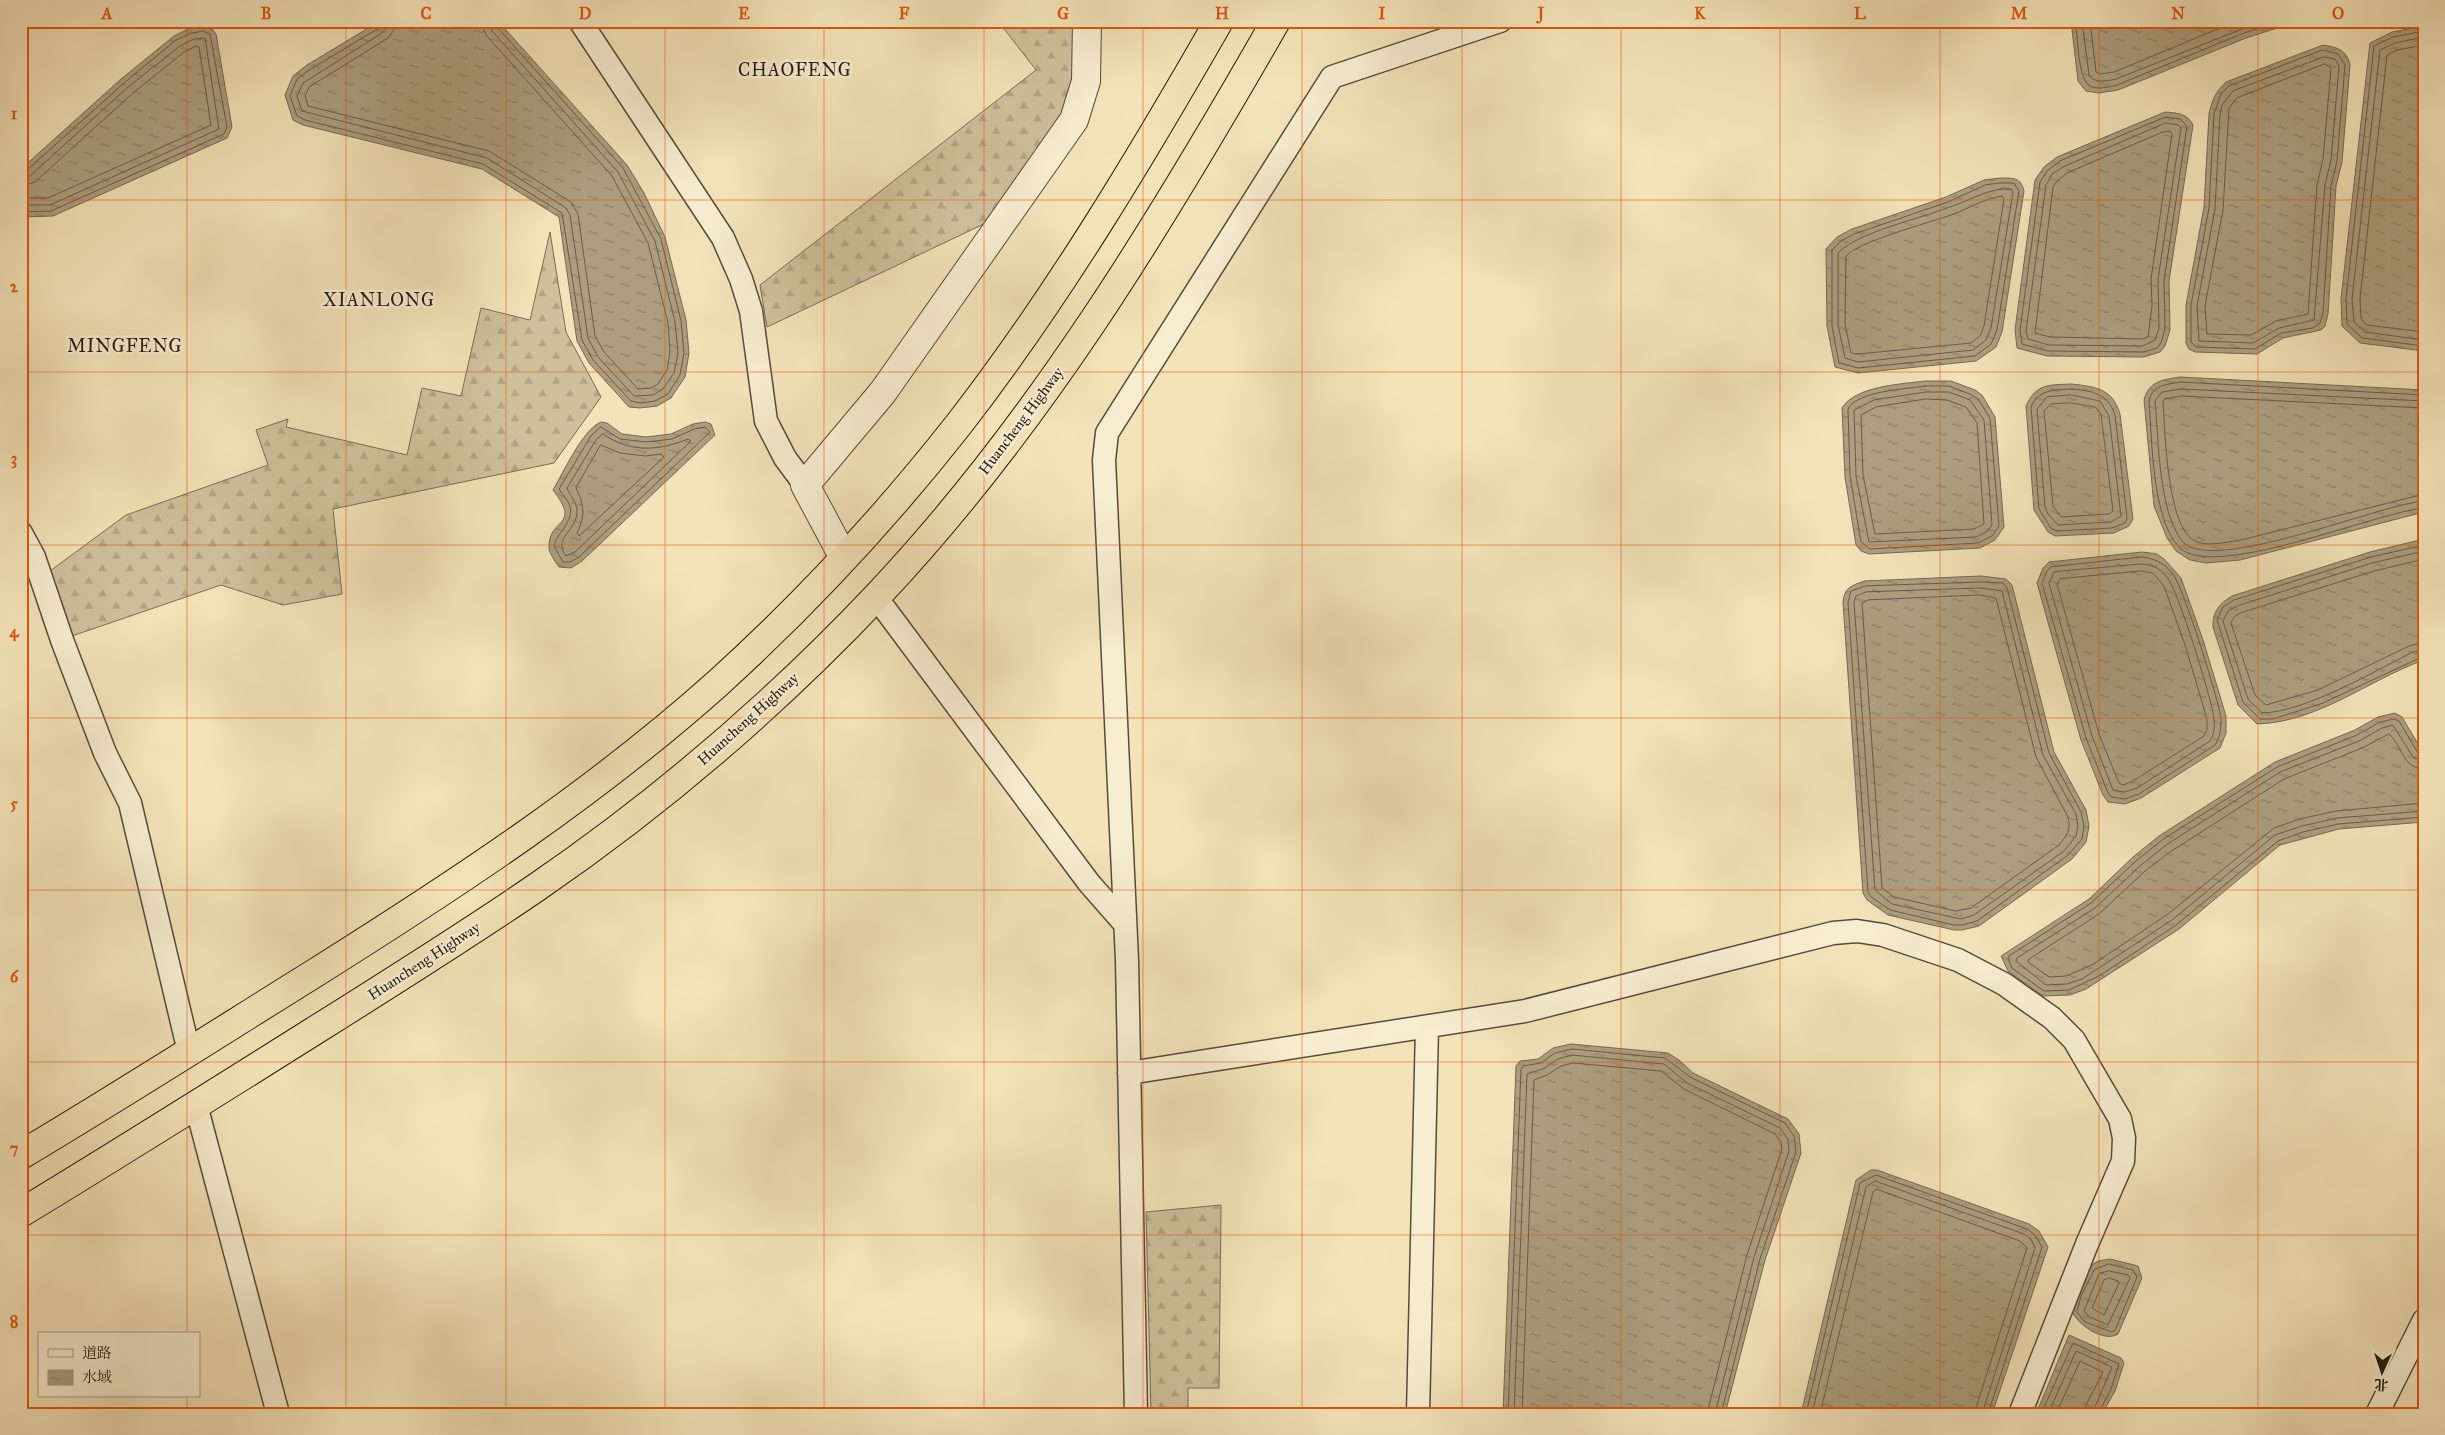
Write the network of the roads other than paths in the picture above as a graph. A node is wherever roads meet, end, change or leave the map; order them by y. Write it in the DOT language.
graph roads {
  1 [pos="580,21"];
  2 [pos="1087,21"];
  3 [pos="1219,21"];
  4 [pos="1276,21"];
  5 [pos="1500,21"];
  6 [pos="805,485"];
  7 [pos="21,533"];
  8 [pos="844,558"];
  9 [pos="876,597"];
  10 [pos="1125,924"];
  11 [pos="1427,1027"];
  12 [pos="189,1052"];
  13 [pos="1129,1073"];
  14 [pos="196,1106"];
  15 [pos="21,1155"];
  16 [pos="21,1212"];
  17 [pos="2424,1320"];
  18 [pos="278,1414"];
  19 [pos="1136,1414"];
  20 [pos="1418,1414"];
  21 [pos="2020,1414"];
  22 [pos="2377,1414"];
  1 -- 6 [label="street"];
  2 -- 6 [label="street"];
  3 -- 8 [label="highway"];
  4 -- 9 [label="highway, Huancheng Highway"];
  5 -- 10 [label="street"];
  6 -- 8 [label="street"];
  7 -- 12 [label="street"];
  8 -- 12 [label="highway"];
  9 -- 10 [label="street"];
  9 -- 14 [label="highway, Huancheng Highway"];
  10 -- 13 [label="street"];
  11 -- 13 [label="street"];
  11 -- 20 [label="street"];
  11 -- 21 [label="street"];
  12 -- 15 [label="highway"];
  13 -- 19 [label="street"];
  14 -- 16 [label="highway, Huancheng Highway"];
  14 -- 18 [label="street"];
  17 -- 22 [label="street"];
}
